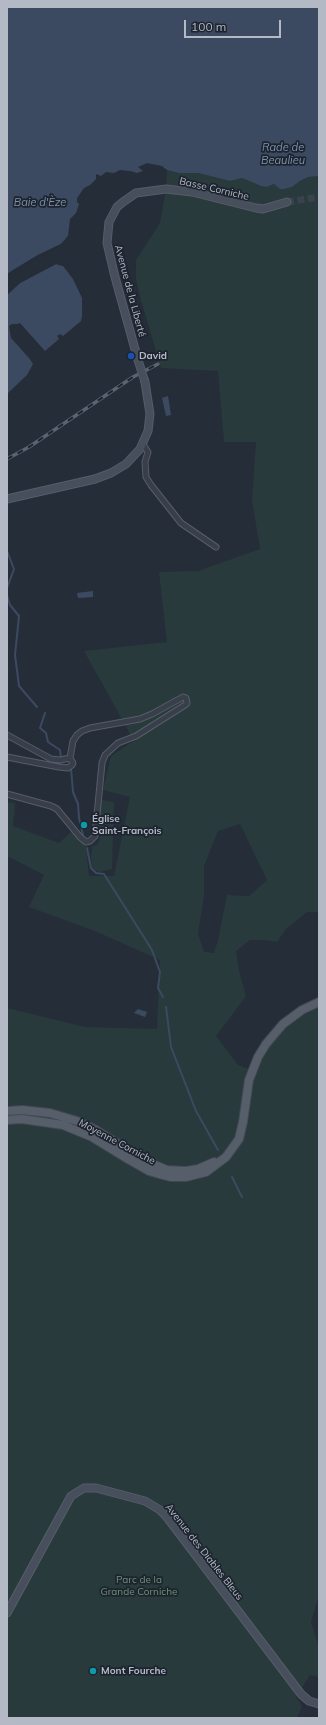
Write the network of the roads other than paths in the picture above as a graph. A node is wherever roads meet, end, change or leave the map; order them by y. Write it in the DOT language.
graph roads {
  1 [pos="136,193"];
  2 [pos="287,202"];
  3 [pos="143,444"];
  4 [pos="7,499"];
  5 [pos="216,547"];
  6 [pos="7,735"];
  7 [pos="7,757"];
  8 [pos="70,758"];
  9 [pos="7,794"];
  10 [pos="319,1002"];
  11 [pos="7,1111"];
  12 [pos="7,1120"];
  13 [pos="232,1148"];
  14 [pos="7,1613"];
  15 [pos="319,1704"];
  1 -- 2 [label="main road, Basse Corniche"];
  1 -- 3 [label="main road, Avenue de la Liberté, bridge"];
  3 -- 4 [label="main road, Avenue de la Liberté"];
  3 -- 5 [label="street"];
  6 -- 8 [label="street"];
  7 -- 8 [label="street"];
  8 -- 9 [label="street"];
  10 -- 13 [label="main road, Moyenne Corniche"];
  11 -- 13 [label="main road, Moyenne Corniche"];
  12 -- 13 [label="main road, Moyenne Corniche"];
  14 -- 15 [label="main road, Avenue des Diables Bleus"];
}
